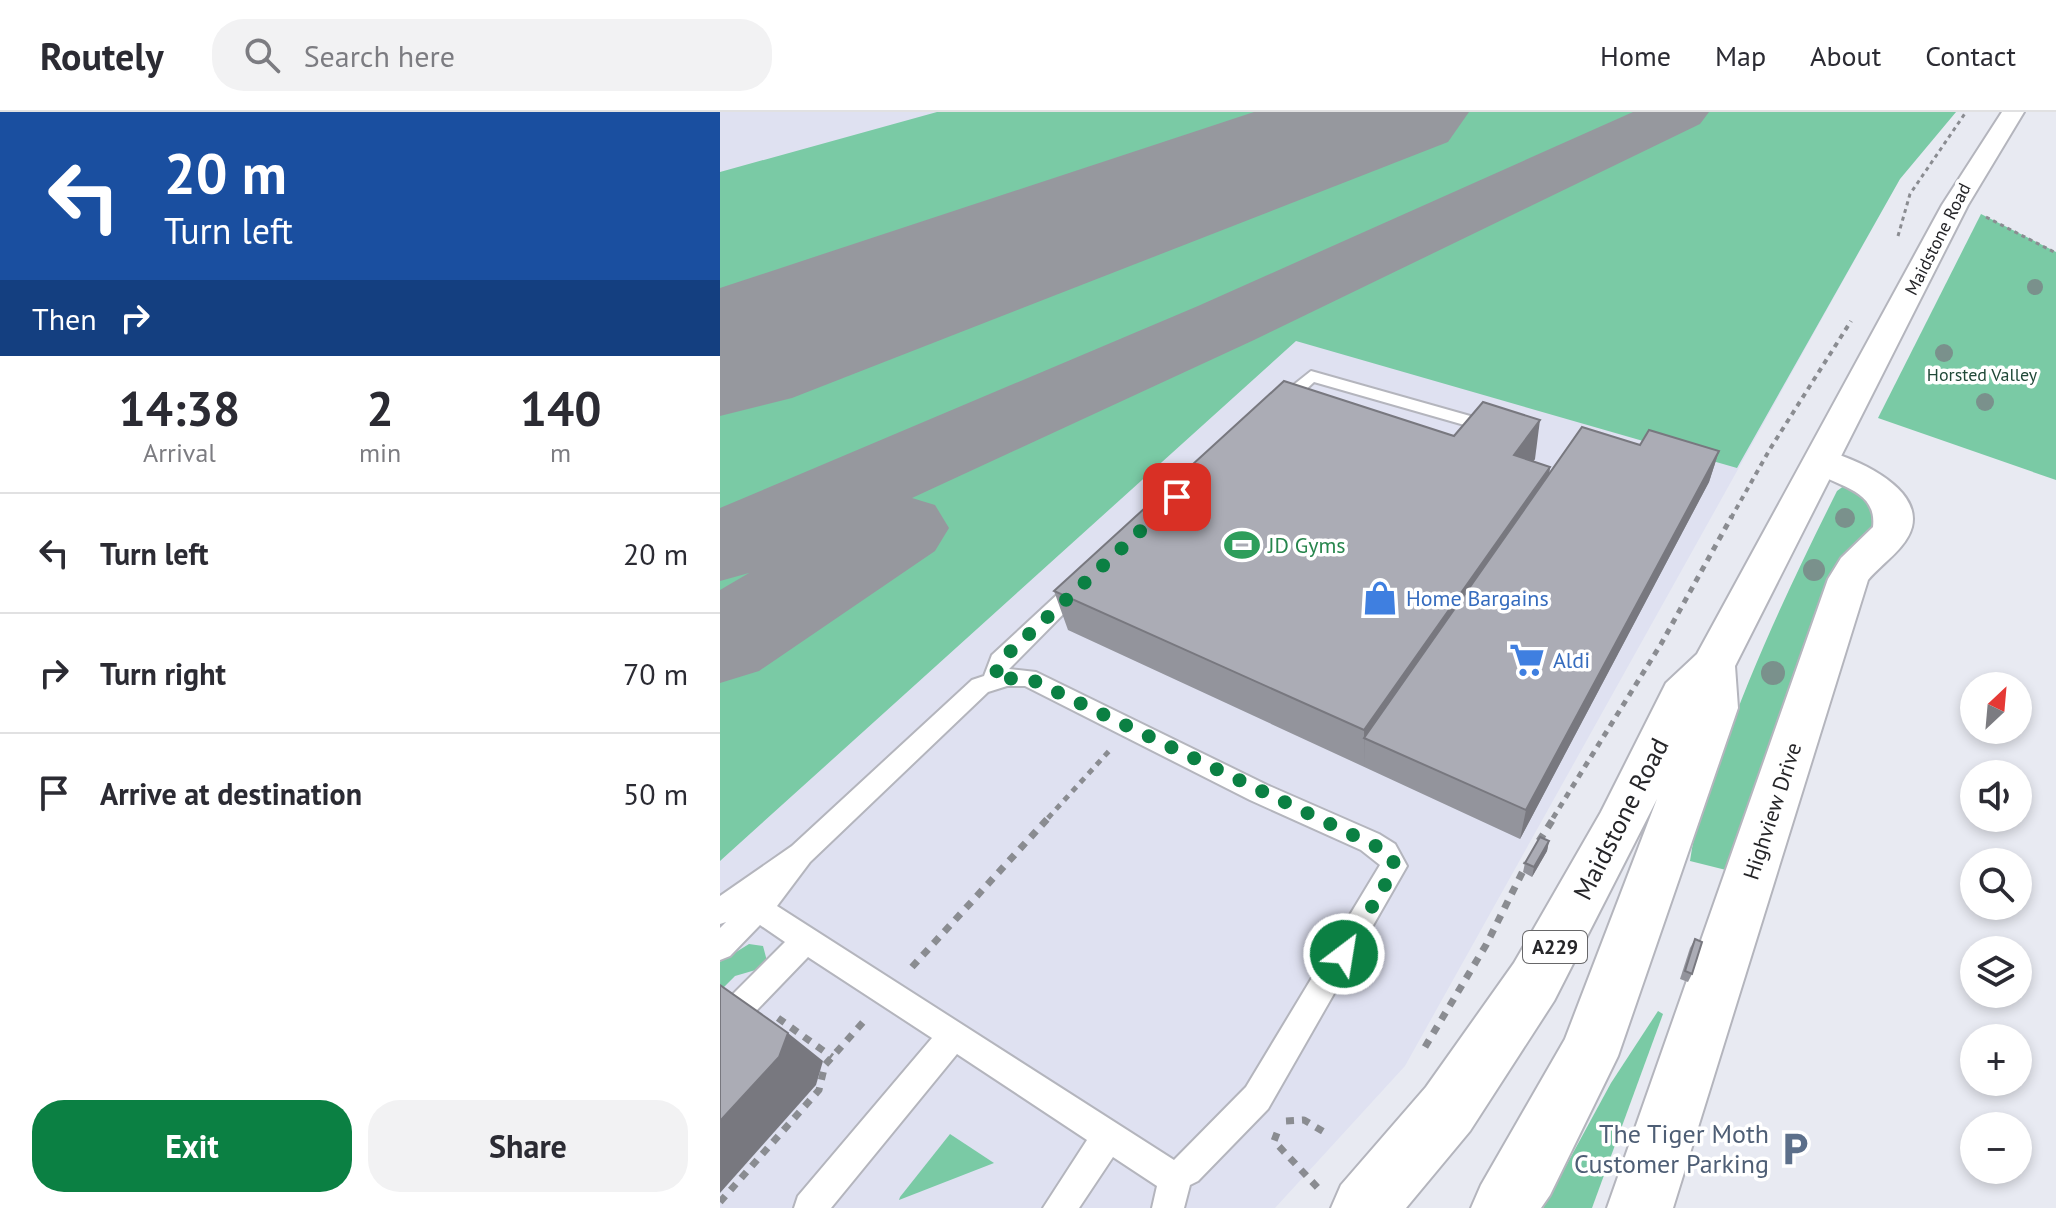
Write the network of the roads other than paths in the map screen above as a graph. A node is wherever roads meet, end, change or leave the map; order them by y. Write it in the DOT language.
graph roads {
  1 [pos="2013,112"];
  2 [pos="1264,418"];
  3 [pos="1517,435"];
  4 [pos="1823,461"];
  5 [pos="1100,567"];
  6 [pos="1713,666"];
  7 [pos="994,679"];
  8 [pos="801,854"];
  9 [pos="758,909"];
  10 [pos="720,912"];
  11 [pos="806,940"];
  12 [pos="720,947"];
  13 [pos="720,1028"];
  14 [pos="953,1036"];
  15 [pos="1108,1138"];
  16 [pos="1176,1176"];
  17 [pos="1342,1198"];
  18 [pos="810,1208"];
  19 [pos="1059,1208"];
  20 [pos="1168,1208"];
  21 [pos="1504,1208"];
  22 [pos="1640,1208"];
  1 -- 4 [label="main road, Maidstone Road / A229"];
  2 -- 3 [label="lane"];
  4 -- 6 [label="main road, Maidstone Road / A229"];
  4 -- 22 [label="main road, Highview Drive"];
  5 -- 7 [label="lane"];
  6 -- 17 [label="main road, Maidstone Road / A229"];
  6 -- 21 [label="main road, Maidstone Road"];
  7 -- 8 [label="lane"];
  7 -- 16 [label="lane"];
  8 -- 9 [label="lane"];
  8 -- 10 [label="lane"];
  9 -- 11 [label="lane"];
  9 -- 12 [label="lane"];
  11 -- 13 [label="lane"];
  11 -- 14 [label="lane"];
  14 -- 15 [label="lane"];
  14 -- 18 [label="lane"];
  15 -- 16 [label="lane"];
  15 -- 19 [label="lane"];
  16 -- 20 [label="lane"];
}
